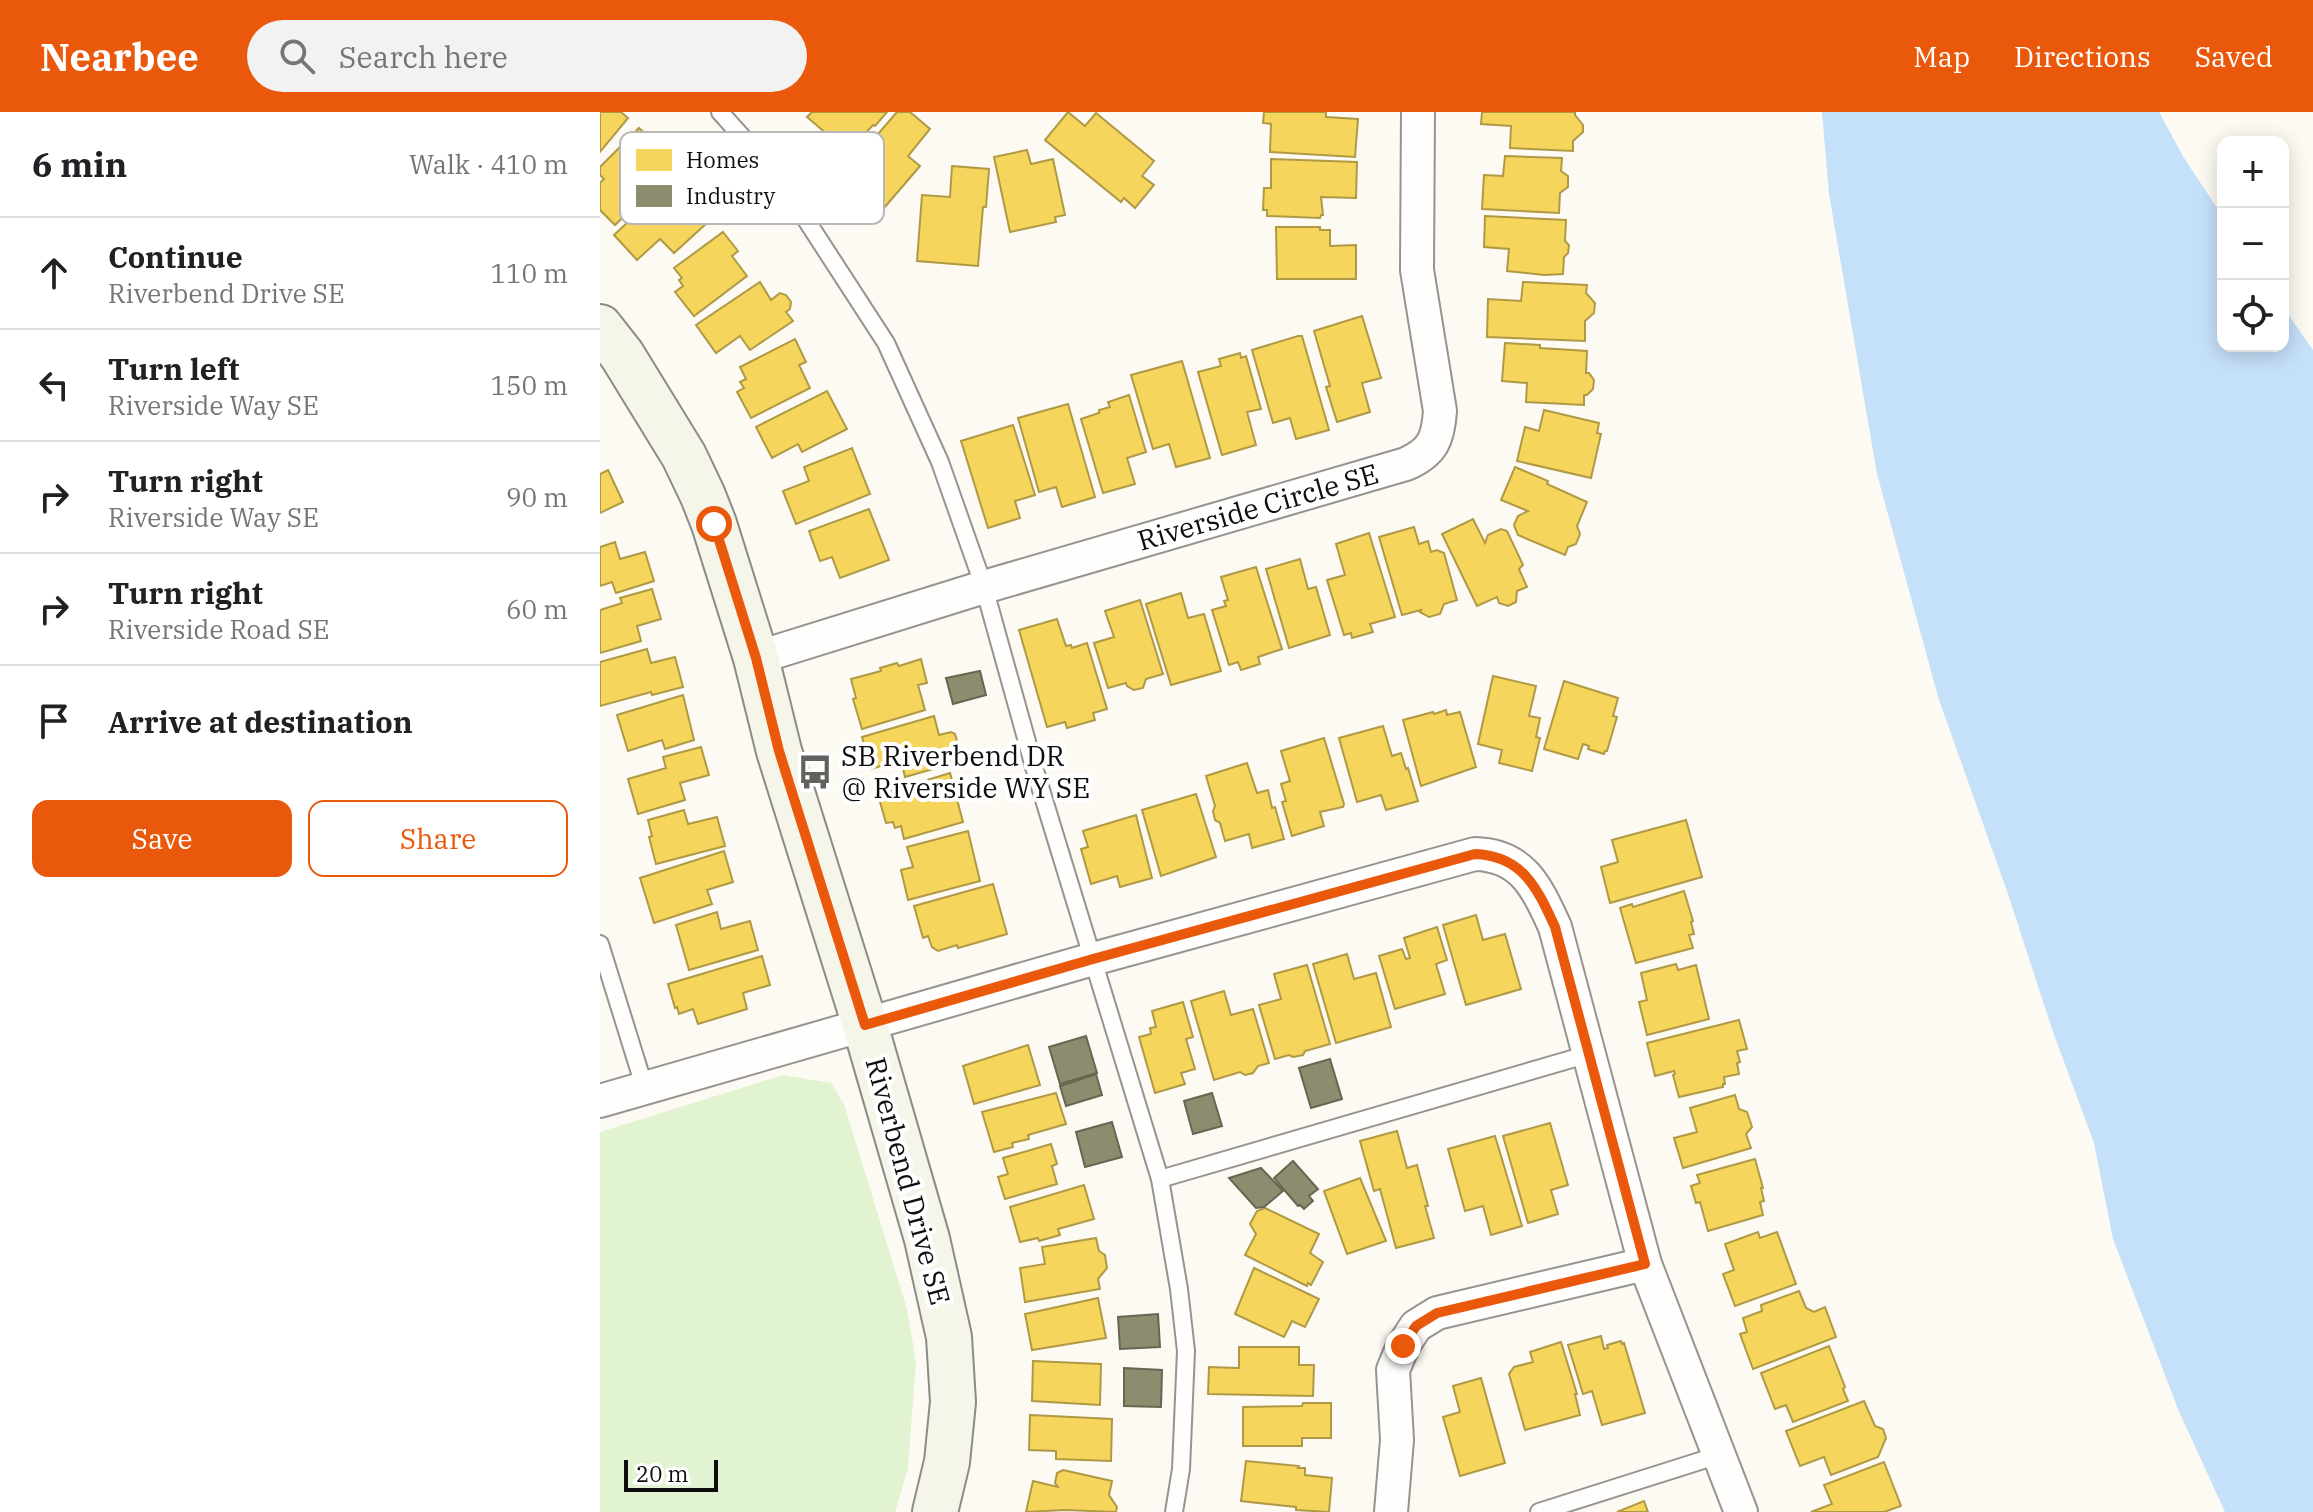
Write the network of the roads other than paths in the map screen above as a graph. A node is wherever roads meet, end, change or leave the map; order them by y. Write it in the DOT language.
graph roads {
  1 [pos="720,112"];
  2 [pos="1418,112"];
  3 [pos="738,132"];
  4 [pos="809,224"];
  5 [pos="600,327"];
  6 [pos="984,587"];
  7 [pos="756,658"];
  8 [pos="600,944"];
  9 [pos="1093,959"];
  10 [pos="865,1025"];
  11 [pos="1589,1054"];
  12 [pos="645,1089"];
  13 [pos="600,1101"];
  14 [pos="1160,1179"];
  15 [pos="1645,1264"];
  16 [pos="1719,1455"];
  17 [pos="935,1512"];
  18 [pos="1174,1512"];
  19 [pos="1391,1512"];
  20 [pos="1539,1512"];
  21 [pos="1741,1512"];
  1 -- 3 [label="lane"];
  2 -- 6 [label="street, Riverside Circle SE"];
  4 -- 6 [label="lane"];
  5 -- 7 [label="street, Riverbend Drive SE"];
  6 -- 7 [label="street, Riverside Circle SE"];
  6 -- 9 [label="lane"];
  7 -- 10 [label="street, Riverbend Drive SE"];
  8 -- 12 [label="lane"];
  9 -- 10 [label="street"];
  9 -- 11 [label="street"];
  9 -- 14 [label="lane"];
  10 -- 12 [label="street"];
  10 -- 17 [label="street, Riverbend Drive SE"];
  11 -- 14 [label="lane"];
  11 -- 15 [label="street"];
  12 -- 13 [label="street"];
  14 -- 18 [label="lane"];
  15 -- 16 [label="street"];
  15 -- 19 [label="street"];
  16 -- 20 [label="lane"];
  16 -- 21 [label="street"];
}
